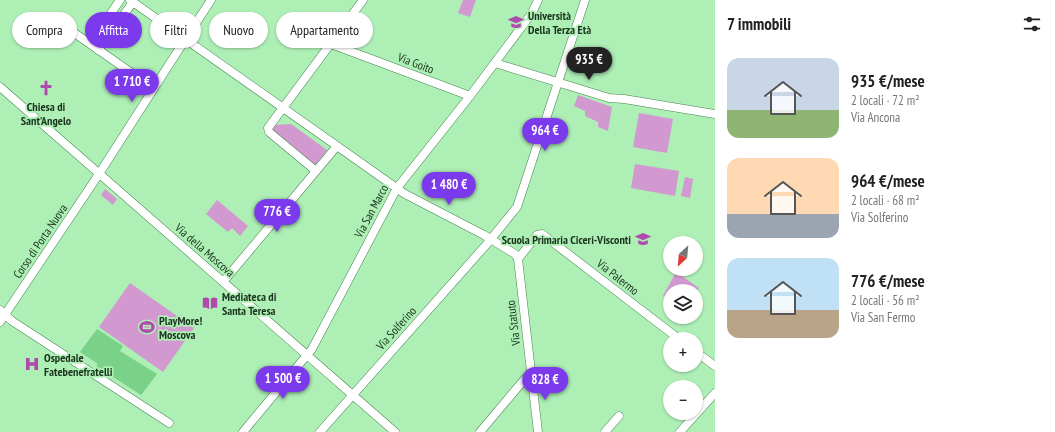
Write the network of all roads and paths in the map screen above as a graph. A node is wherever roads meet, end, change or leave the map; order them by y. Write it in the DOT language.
graph roads {
  1 [pos="120,0"];
  2 [pos="211,0"];
  3 [pos="363,0"];
  4 [pos="538,0"];
  5 [pos="584,0"];
  6 [pos="132,1"];
  7 [pos="112,12"];
  8 [pos="354,12"];
  9 [pos="150,14"];
  10 [pos="201,15"];
  11 [pos="95,48"];
  12 [pos="179,48"];
  13 [pos="199,48"];
  14 [pos="328,48"];
  15 [pos="342,48"];
  16 [pos="98,50"];
  17 [pos="495,63"];
  18 [pos="558,82"];
  19 [pos="0,88"];
  20 [pos="153,88"];
  21 [pos="470,96"];
  22 [pos="283,108"];
  23 [pos="715,114"];
  24 [pos="337,146"];
  25 [pos="316,171"];
  26 [pos="99,174"];
  27 [pos="397,188"];
  28 [pos="490,239"];
  29 [pos="518,259"];
  30 [pos="223,282"];
  31 [pos="2,312"];
  32 [pos="0,322"];
  33 [pos="670,332"];
  34 [pos="307,355"];
  35 [pos="703,357"];
  36 [pos="715,366"];
  37 [pos="531,373"];
  38 [pos="715,393"];
  39 [pos="353,395"];
  40 [pos="619,416"];
  41 [pos="169,423"];
  42 [pos="243,432"];
  43 [pos="320,432"];
  44 [pos="395,432"];
  45 [pos="480,432"];
  46 [pos="538,432"];
  47 [pos="605,432"];
  48 [pos="680,432"];
  1 -- 7 [label="street"];
  2 -- 10 [label="street"];
  3 -- 8 [label="street"];
  4 -- 17 [label="street, Via San Marco"];
  5 -- 18 [label="street"];
  6 -- 9 [label="street"];
  6 -- 16 [label="street"];
  11 -- 16 [label="street"];
  12 -- 20 [label="street"];
  13 -- 22 [label="street"];
  14 -- 22 [label="street"];
  15 -- 21 [label="street, Via Goito"];
  16 -- 20 [label="street"];
  17 -- 18 [label="street"];
  17 -- 21 [label="street, Via San Marco"];
  18 -- 23 [label="street"];
  18 -- 28 [label="street, Via Solferino"];
  19 -- 26 [label="street, Via della Moscova"];
  20 -- 26 [label="street, Corso di Porta Nuova"];
  21 -- 27 [label="street, Via San Marco"];
  22 -- 24 [label="street"];
  22 -- 25 [label="street"];
  24 -- 25 [label="street"];
  24 -- 27 [label="street"];
  25 -- 30 [label="street"];
  26 -- 30 [label="street, Via della Moscova"];
  26 -- 31 [label="street, Corso di Porta Nuova"];
  27 -- 28 [label="street"];
  27 -- 34 [label="street, Via San Marco"];
  28 -- 29 [label="street"];
  28 -- 39 [label="street, Via Solferino"];
  29 -- 33 [label="street, Via Palermo"];
  29 -- 37 [label="street, Via Statuto"];
  30 -- 34 [label="street, Via della Moscova"];
  31 -- 32 [label="street, Corso di Porta Nuova"];
  31 -- 41 [label="street"];
  34 -- 39 [label="street, Via della Moscova"];
  34 -- 42 [label="street, Via San Marco"];
  35 -- 36 [label="street"];
  37 -- 45 [label="street"];
  37 -- 46 [label="street, Via Statuto"];
  38 -- 48 [label="street"];
  39 -- 43 [label="street, Via Solferino"];
  39 -- 44 [label="street, Via della Moscova"];
  40 -- 47 [label="street"];
}
